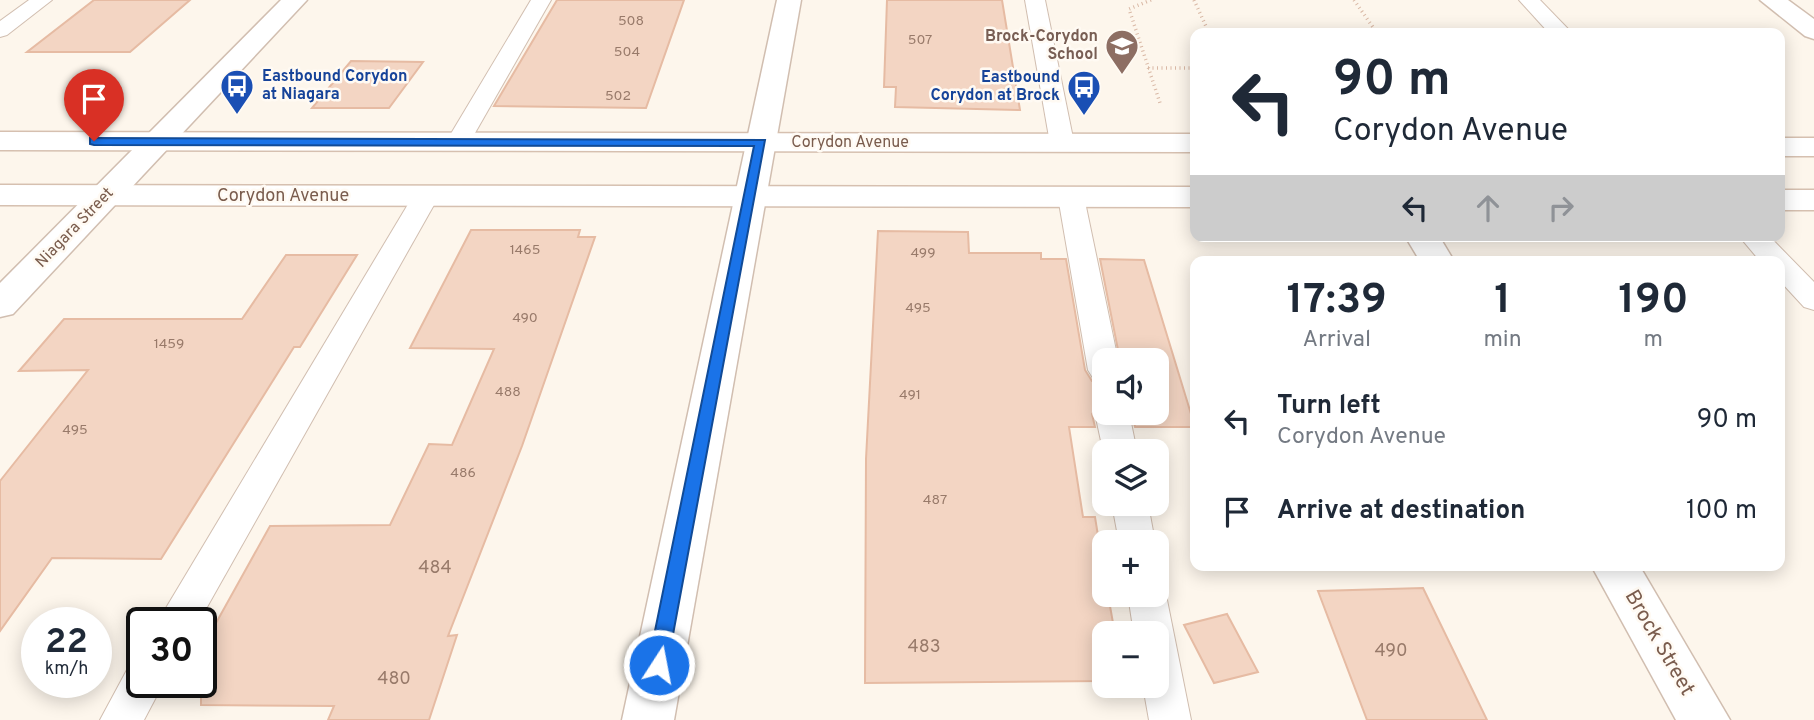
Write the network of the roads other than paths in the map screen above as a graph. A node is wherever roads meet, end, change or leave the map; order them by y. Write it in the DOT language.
graph roads {
  1 [pos="42,0"];
  2 [pos="295,0"];
  3 [pos="541,0"];
  4 [pos="789,0"];
  5 [pos="1035,0"];
  6 [pos="1529,0"];
  7 [pos="1772,0"];
  8 [pos="1556,28"];
  9 [pos="0,31"];
  10 [pos="1814,31"];
  11 [pos="0,141"];
  12 [pos="158,142"];
  13 [pos="458,142"];
  14 [pos="761,142"];
  15 [pos="1190,143"];
  16 [pos="1062,144"];
  17 [pos="1785,147"];
  18 [pos="1814,147"];
  19 [pos="0,195"];
  20 [pos="107,195"];
  21 [pos="426,196"];
  22 [pos="749,197"];
  23 [pos="1071,197"];
  24 [pos="1190,197"];
  25 [pos="1785,200"];
  26 [pos="1814,200"];
  27 [pos="1759,242"];
  28 [pos="1772,256"];
  29 [pos="1785,269"];
  30 [pos="1814,300"];
  31 [pos="0,305"];
  32 [pos="1100,348"];
  33 [pos="1617,571"];
  34 [pos="186,607"];
  35 [pos="134,698"];
  36 [pos="1167,698"];
  37 [pos="121,720"];
  38 [pos="648,720"];
  39 [pos="1171,720"];
  40 [pos="1704,720"];
  1 -- 9 [label="lane"];
  2 -- 12 [label="main road, Niagara Street"];
  3 -- 13 [label="lane"];
  4 -- 14 [label="main road"];
  5 -- 16 [label="lane"];
  6 -- 8 [label="lane"];
  7 -- 10 [label="main road"];
  11 -- 12 [label="main road, Corydon Avenue"];
  12 -- 13 [label="main road, Corydon Avenue"];
  12 -- 20 [label="main road, Niagara Street"];
  13 -- 14 [label="main road, Corydon Avenue"];
  14 -- 16 [label="main road, Corydon Avenue"];
  14 -- 22 [label="main road"];
  15 -- 16 [label="main road, Corydon Avenue"];
  17 -- 18 [label="main road"];
  19 -- 20 [label="main road, Corydon Avenue"];
  20 -- 21 [label="main road, Corydon Avenue"];
  20 -- 31 [label="main road, Niagara Street"];
  21 -- 22 [label="main road, Corydon Avenue"];
  21 -- 34 [label="lane"];
  22 -- 23 [label="main road, Corydon Avenue"];
  22 -- 38 [label="main road"];
  23 -- 24 [label="main road, Corydon Avenue"];
  23 -- 32 [label="lane"];
  25 -- 26 [label="main road"];
  27 -- 28 [label="lane"];
  29 -- 30 [label="lane"];
  33 -- 40 [label="main road, Brock Street"];
  35 -- 37 [label="lane"];
  36 -- 39 [label="lane"];
}
